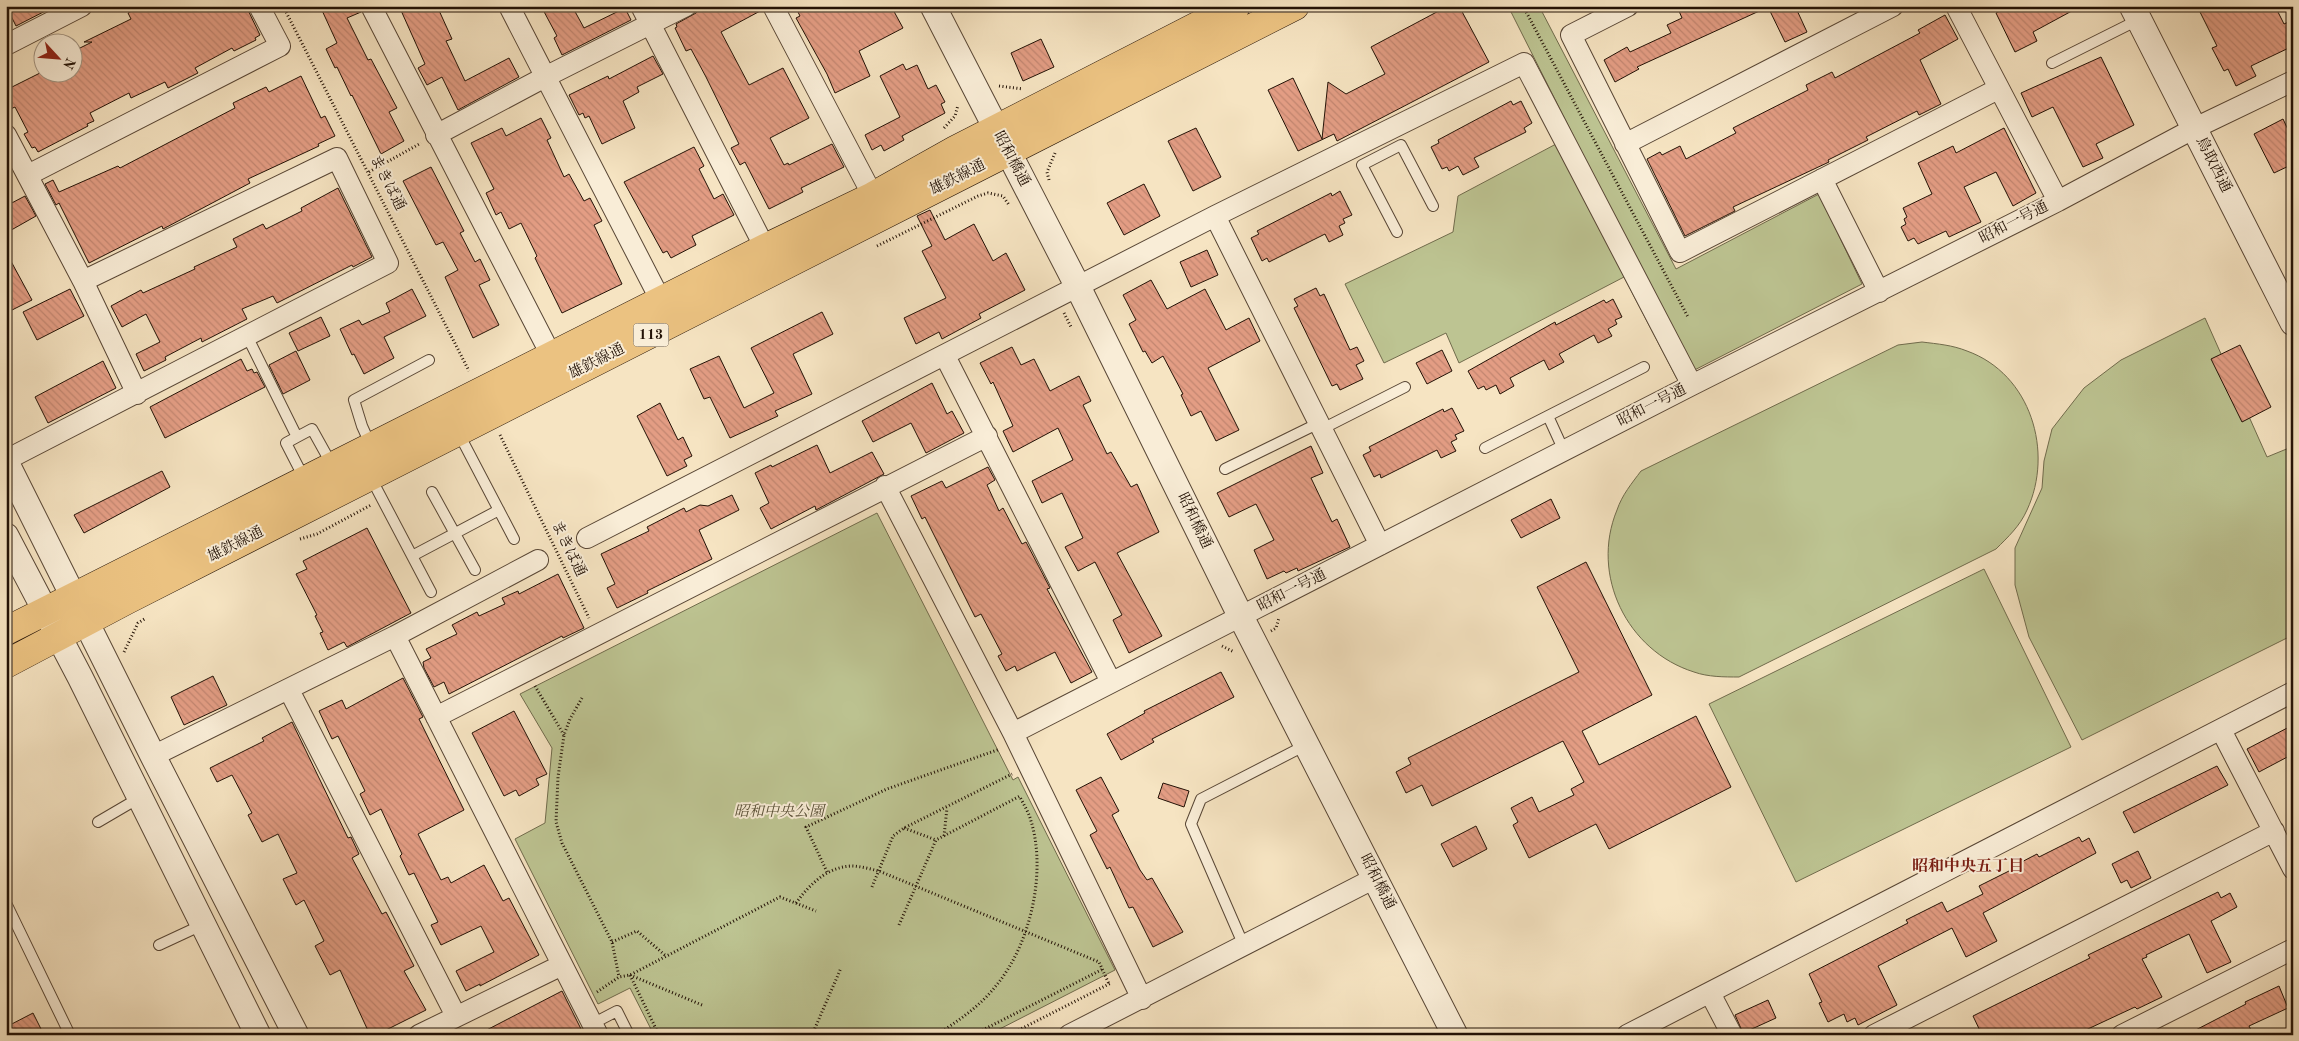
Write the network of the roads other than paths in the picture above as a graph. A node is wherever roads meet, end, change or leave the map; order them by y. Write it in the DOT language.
graph roads {
  1 [pos="82,6"];
  2 [pos="260,6"];
  3 [pos="371,6"];
  4 [pos="509,6"];
  5 [pos="641,6"];
  6 [pos="686,6"];
  7 [pos="773,6"];
  8 [pos="933,6"];
  9 [pos="1236,6"];
  10 [pos="1295,6"];
  11 [pos="1628,6"];
  12 [pos="1893,6"];
  13 [pos="1956,6"];
  14 [pos="2135,13"];
  15 [pos="651,25"];
  16 [pos="6,45"];
  17 [pos="2052,63"];
  18 [pos="545,77"];
  19 [pos="2293,80"];
  20 [pos="1998,89"];
  21 [pos="2195,128"];
  22 [pos="6,135"];
  23 [pos="436,135"];
  24 [pos="1369,138"];
  25 [pos="1002,141"];
  26 [pos="1625,144"];
  27 [pos="1378,157"];
  28 [pos="28,175"];
  29 [pos="1822,180"];
  30 [pos="872,196"];
  31 [pos="2058,201"];
  32 [pos="1433,206"];
  33 [pos="1215,216"];
  34 [pos="1397,232"];
  35 [pos="765,248"];
  36 [pos="83,281"];
  37 [pos="1078,287"];
  38 [pos="1879,292"];
  39 [pos="661,301"];
  40 [pos="2293,323"];
  41 [pos="247,336"];
  42 [pos="551,356"];
  43 [pos="945,356"];
  44 [pos="429,360"];
  45 [pos="1644,367"];
  46 [pos="1692,385"];
  47 [pos="1405,387"];
  48 [pos="137,394"];
  49 [pos="1548,416"];
  50 [pos="1321,426"];
  51 [pos="458,433"];
  52 [pos="987,436"];
  53 [pos="297,437"];
  54 [pos="371,447"];
  55 [pos="1485,448"];
  56 [pos="1564,451"];
  57 [pos="6,461"];
  58 [pos="333,466"];
  59 [pos="1225,469"];
  60 [pos="371,477"];
  61 [pos="305,480"];
  62 [pos="885,486"];
  63 [pos="432,492"];
  64 [pos="499,510"];
  65 [pos="455,533"];
  66 [pos="6,536"];
  67 [pos="587,538"];
  68 [pos="514,539"];
  69 [pos="1380,545"];
  70 [pos="412,556"];
  71 [pos="538,560"];
  72 [pos="475,570"];
  73 [pos="431,592"];
  74 [pos="73,596"];
  75 [pos="45,610"];
  76 [pos="1241,617"];
  77 [pos="86,622"];
  78 [pos="6,630"];
  79 [pos="395,636"];
  80 [pos="60,638"];
  81 [pos="6,664"];
  82 [pos="1111,682"];
  83 [pos="289,690"];
  84 [pos="2293,692"];
  85 [pos="436,717"];
  86 [pos="2220,730"];
  87 [pos="1005,740"];
  88 [pos="1307,745"];
  89 [pos="153,756"];
  90 [pos="139,798"];
  91 [pos="98,822"];
  92 [pos="2274,831"];
  93 [pos="2293,869"];
  94 [pos="1375,878"];
  95 [pos="6,903"];
  96 [pos="203,924"];
  97 [pos="159,945"];
  98 [pos="1244,946"];
  99 [pos="2293,949"];
  100 [pos="562,965"];
  101 [pos="1710,993"];
  102 [pos="1142,999"];
  103 [pos="456,1016"];
  104 [pos="595,1029"];
  105 [pos="425,1033"];
  106 [pos="70,1035"];
  107 [pos="258,1035"];
  108 [pos="296,1035"];
  109 [pos="629,1035"];
  110 [pos="1069,1035"];
  111 [pos="1455,1035"];
  112 [pos="1627,1035"];
  113 [pos="1732,1035"];
  114 [pos="1874,1035"];
  115 [pos="2122,1035"];
  1 -- 16 [label="street"];
  2 -- 28 [label="street"];
  3 -- 23 [label="street"];
  4 -- 18 [label="street"];
  5 -- 15 [label="street"];
  6 -- 15 [label="street"];
  7 -- 30 [label="street"];
  8 -- 25 [label="street, 昭和橋通"];
  9 -- 25 [label="main road, 雄鉄線通 / 113"];
  10 -- 25 [label="main road, 雄鉄線通 / 113"];
  11 -- 26 [label="street"];
  12 -- 26 [label="street"];
  13 -- 20 [label="street"];
  14 -- 17 [label="lane"];
  14 -- 21 [label="street, 鳥取西通"];
  15 -- 18 [label="street"];
  15 -- 35 [label="street"];
  18 -- 23 [label="street"];
  18 -- 39 [label="street"];
  19 -- 21 [label="street, 昭和一号通"];
  20 -- 29 [label="street"];
  20 -- 31 [label="street"];
  21 -- 31 [label="street, 昭和一号通"];
  21 -- 40 [label="street, 鳥取西通"];
  22 -- 28 [label="street"];
  23 -- 42 [label="street"];
  24 -- 27 [label="lane"];
  24 -- 33 [label="street"];
  24 -- 46 [label="street"];
  25 -- 30 [label="main road, 雄鉄線通 / 113"];
  25 -- 37 [label="street, 昭和橋通"];
  25 -- 51 [label="main road, 雄鉄線通 / 113"];
  26 -- 29 [label="street"];
  27 -- 32 [label="lane"];
  27 -- 34 [label="lane"];
  28 -- 36 [label="street"];
  29 -- 38 [label="street"];
  30 -- 35 [label="main road, 雄鉄線通 / 113"];
  31 -- 38 [label="street, 昭和一号通"];
  33 -- 37 [label="street"];
  33 -- 50 [label="street"];
  35 -- 39 [label="main road, 雄鉄線通 / 113"];
  36 -- 41 [label="street"];
  36 -- 48 [label="street"];
  37 -- 43 [label="street"];
  37 -- 76 [label="street, 昭和橋通"];
  38 -- 46 [label="street, 昭和一号通"];
  39 -- 42 [label="main road, 雄鉄線通 / 113"];
  41 -- 48 [label="street"];
  41 -- 53 [label="lane"];
  42 -- 54 [label="main road, 雄鉄線通 / 113"];
  43 -- 52 [label="street"];
  43 -- 67 [label="street"];
  44 -- 54 [label="lane"];
  45 -- 49 [label="lane"];
  46 -- 56 [label="street, 昭和一号通"];
  47 -- 50 [label="lane"];
  48 -- 57 [label="street"];
  49 -- 55 [label="lane"];
  49 -- 56 [label="lane"];
  50 -- 59 [label="lane"];
  50 -- 69 [label="street"];
  51 -- 60 [label="main road, 雄鉄線通 / 113"];
  51 -- 64 [label="lane"];
  52 -- 62 [label="street"];
  52 -- 82 [label="street"];
  53 -- 58 [label="lane"];
  53 -- 61 [label="lane"];
  54 -- 58 [label="main road, 雄鉄線通 / 113"];
  56 -- 69 [label="street, 昭和一号通"];
  57 -- 74 [label="street"];
  58 -- 61 [label="main road, 雄鉄線通 / 113"];
  60 -- 70 [label="lane"];
  60 -- 77 [label="main road, 雄鉄線通 / 113"];
  61 -- 74 [label="main road, 雄鉄線通 / 113"];
  62 -- 85 [label="street"];
  62 -- 87 [label="street"];
  63 -- 65 [label="lane"];
  64 -- 65 [label="lane"];
  64 -- 68 [label="lane"];
  65 -- 70 [label="lane"];
  65 -- 72 [label="lane"];
  66 -- 75 [label="street"];
  69 -- 76 [label="street, 昭和一号通"];
  70 -- 73 [label="lane"];
  71 -- 79 [label="street"];
  74 -- 75 [label="main road, 雄鉄線通 / 113"];
  74 -- 77 [label="street"];
  75 -- 78 [label="main road, 雄鉄線通 / 113"];
  75 -- 80 [label="street"];
  76 -- 82 [label="street, 昭和一号通"];
  76 -- 88 [label="street, 昭和橋通"];
  77 -- 80 [label="main road, 雄鉄線通 / 113"];
  77 -- 89 [label="street"];
  79 -- 83 [label="street"];
  79 -- 85 [label="street"];
  80 -- 81 [label="main road, 雄鉄線通 / 113"];
  80 -- 90 [label="street"];
  82 -- 87 [label="street, 昭和一号通"];
  83 -- 89 [label="street"];
  83 -- 103 [label="street"];
  84 -- 86 [label="street"];
  85 -- 100 [label="street"];
  86 -- 92 [label="street"];
  86 -- 101 [label="street"];
  87 -- 102 [label="street"];
  88 -- 94 [label="street, 昭和橋通"];
  88 -- 98 [label="lane"];
  89 -- 108 [label="street"];
  90 -- 91 [label="lane"];
  90 -- 96 [label="street"];
  92 -- 93 [label="street"];
  92 -- 114 [label="street"];
  94 -- 98 [label="street"];
  94 -- 111 [label="street, 昭和橋通"];
  95 -- 106 [label="lane"];
  96 -- 97 [label="lane"];
  96 -- 107 [label="street"];
  98 -- 102 [label="street"];
  99 -- 115 [label="street"];
  100 -- 103 [label="street"];
  100 -- 104 [label="street"];
  101 -- 112 [label="street"];
  101 -- 113 [label="street"];
  102 -- 110 [label="street"];
  103 -- 105 [label="street"];
  104 -- 109 [label="lane"];
}
